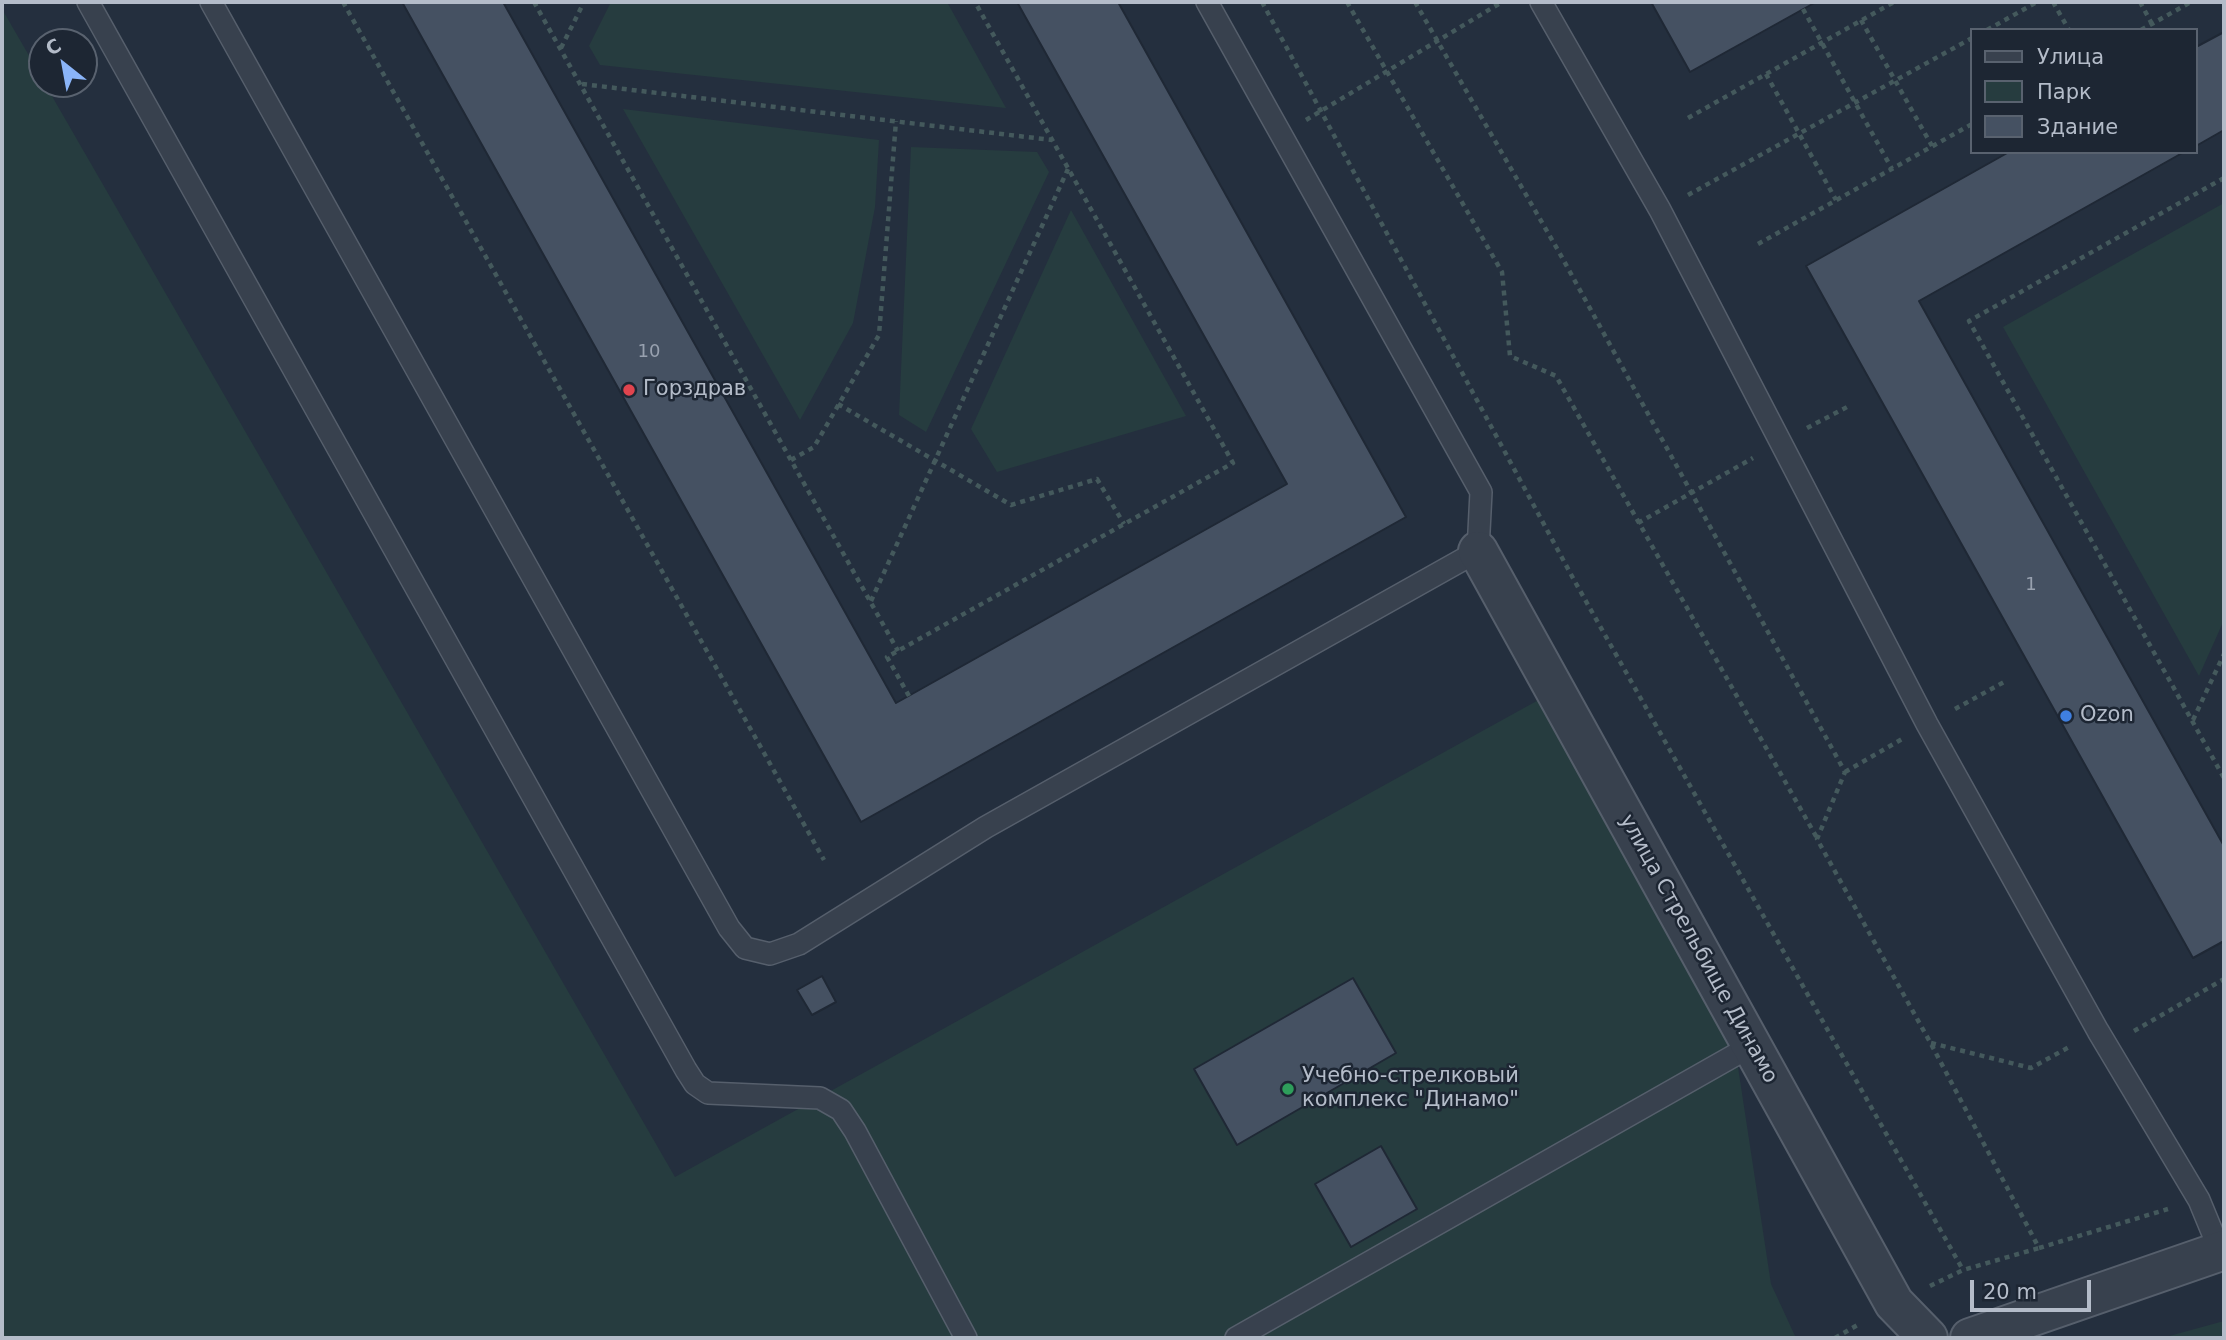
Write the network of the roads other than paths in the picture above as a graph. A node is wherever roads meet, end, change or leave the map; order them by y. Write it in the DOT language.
graph roads {
  1 [pos="88,2"];
  2 [pos="211,2"];
  3 [pos="1207,2"];
  4 [pos="1541,2"];
  5 [pos="1478,551"];
  6 [pos="1751,1046"];
  7 [pos="2222,1251"];
  8 [pos="967,1338"];
  9 [pos="1236,1338"];
  10 [pos="1928,1338"];
  11 [pos="1970,1338"];
  1 -- 8 [label="lane"];
  2 -- 5 [label="lane"];
  3 -- 5 [label="lane"];
  4 -- 7 [label="lane"];
  5 -- 6 [label="street, улица Стрельбище Динамо"];
  6 -- 9 [label="lane"];
  6 -- 10 [label="street, улица Стрельбище Динамо"];
  7 -- 11 [label="street"];
}
